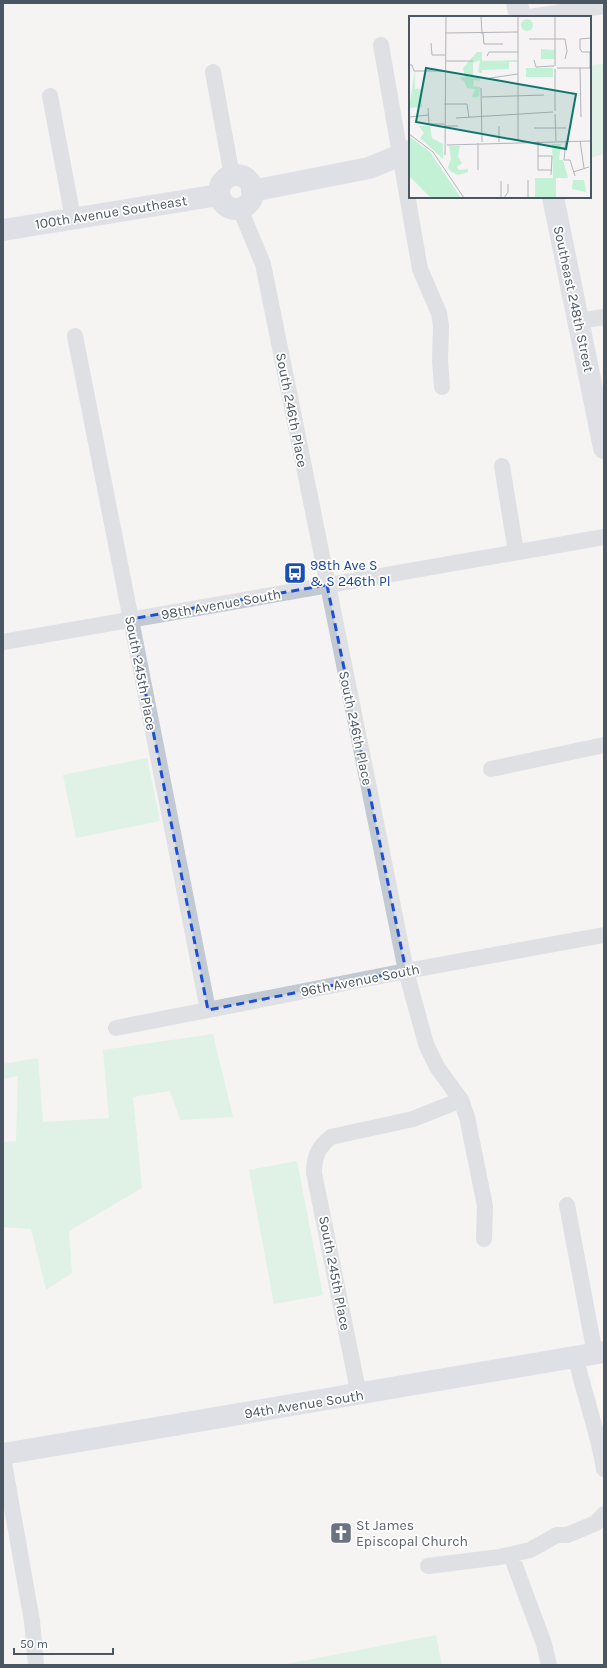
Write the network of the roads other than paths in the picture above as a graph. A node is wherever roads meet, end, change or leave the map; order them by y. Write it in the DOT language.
graph roads {
  1 [pos="517,3"];
  2 [pos="604,6"];
  3 [pos="520,16"];
  4 [pos="536,16"];
  5 [pos="381,45"];
  6 [pos="214,72"];
  7 [pos="50,96"];
  8 [pos="405,152"];
  9 [pos="232,176"];
  10 [pos="409,183"];
  11 [pos="252,191"];
  12 [pos="219,194"];
  13 [pos="411,198"];
  14 [pos="553,198"];
  15 [pos="240,209"];
  16 [pos="73,218"];
  17 [pos="3,230"];
  18 [pos="604,317"];
  19 [pos="579,321"];
  20 [pos="74,336"];
  21 [pos="442,387"];
  22 [pos="604,448"];
  23 [pos="502,466"];
  24 [pos="604,537"];
  25 [pos="516,552"];
  26 [pos="327,585"];
  27 [pos="131,619"];
  28 [pos="3,642"];
  29 [pos="604,745"];
  30 [pos="491,769"];
  31 [pos="604,935"];
  32 [pos="406,971"];
  33 [pos="208,1010"];
  34 [pos="116,1028"];
  35 [pos="461,1100"];
  36 [pos="566,1205"];
  37 [pos="484,1239"];
  38 [pos="592,1355"];
  39 [pos="359,1395"];
  40 [pos="3,1454"];
  41 [pos="3,1457"];
  42 [pos="604,1469"];
  43 [pos="604,1514"];
  44 [pos="511,1555"];
  45 [pos="428,1566"];
  46 [pos="36,1665"];
  47 [pos="549,1665"];
  1 -- 3 [label="street"];
  2 -- 4 [label="street"];
  5 -- 8 [label="street"];
  6 -- 9 [label="street"];
  7 -- 16 [label="street"];
  8 -- 10 [label="street"];
  8 -- 11 [label="street"];
  9 -- 11 [label="street"];
  9 -- 12 [label="street"];
  11 -- 15 [label="street"];
  12 -- 15 [label="street"];
  12 -- 16 [label="street, 100th Avenue Southeast"];
  13 -- 21 [label="street"];
  14 -- 19 [label="street, Southeast 248th Street"];
  15 -- 26 [label="street, South 246th Place"];
  16 -- 17 [label="street, 100th Avenue Southeast"];
  18 -- 19 [label="street"];
  19 -- 22 [label="street, Southeast 248th Street"];
  20 -- 27 [label="street, South 245th Place"];
  23 -- 25 [label="street"];
  24 -- 25 [label="street, 98th Avenue South"];
  25 -- 26 [label="street, 98th Avenue South"];
  26 -- 27 [label="street, 98th Avenue South"];
  26 -- 32 [label="street, South 246th Place"];
  27 -- 28 [label="street, 98th Avenue South"];
  27 -- 33 [label="street, South 245th Place"];
  29 -- 30 [label="street"];
  31 -- 32 [label="street, 96th Avenue South"];
  32 -- 33 [label="street, 96th Avenue South"];
  32 -- 35 [label="street, South 246th Place"];
  33 -- 34 [label="street, 96th Avenue South"];
  35 -- 37 [label="street, South 246th Place"];
  35 -- 39 [label="street, South 245th Place"];
  36 -- 38 [label="street"];
  38 -- 39 [label="street, 94th Avenue South"];
  38 -- 42 [label="street"];
  39 -- 40 [label="street, 94th Avenue South"];
  41 -- 46 [label="street"];
  43 -- 44 [label="street"];
  44 -- 45 [label="street"];
  44 -- 47 [label="street"];
}
